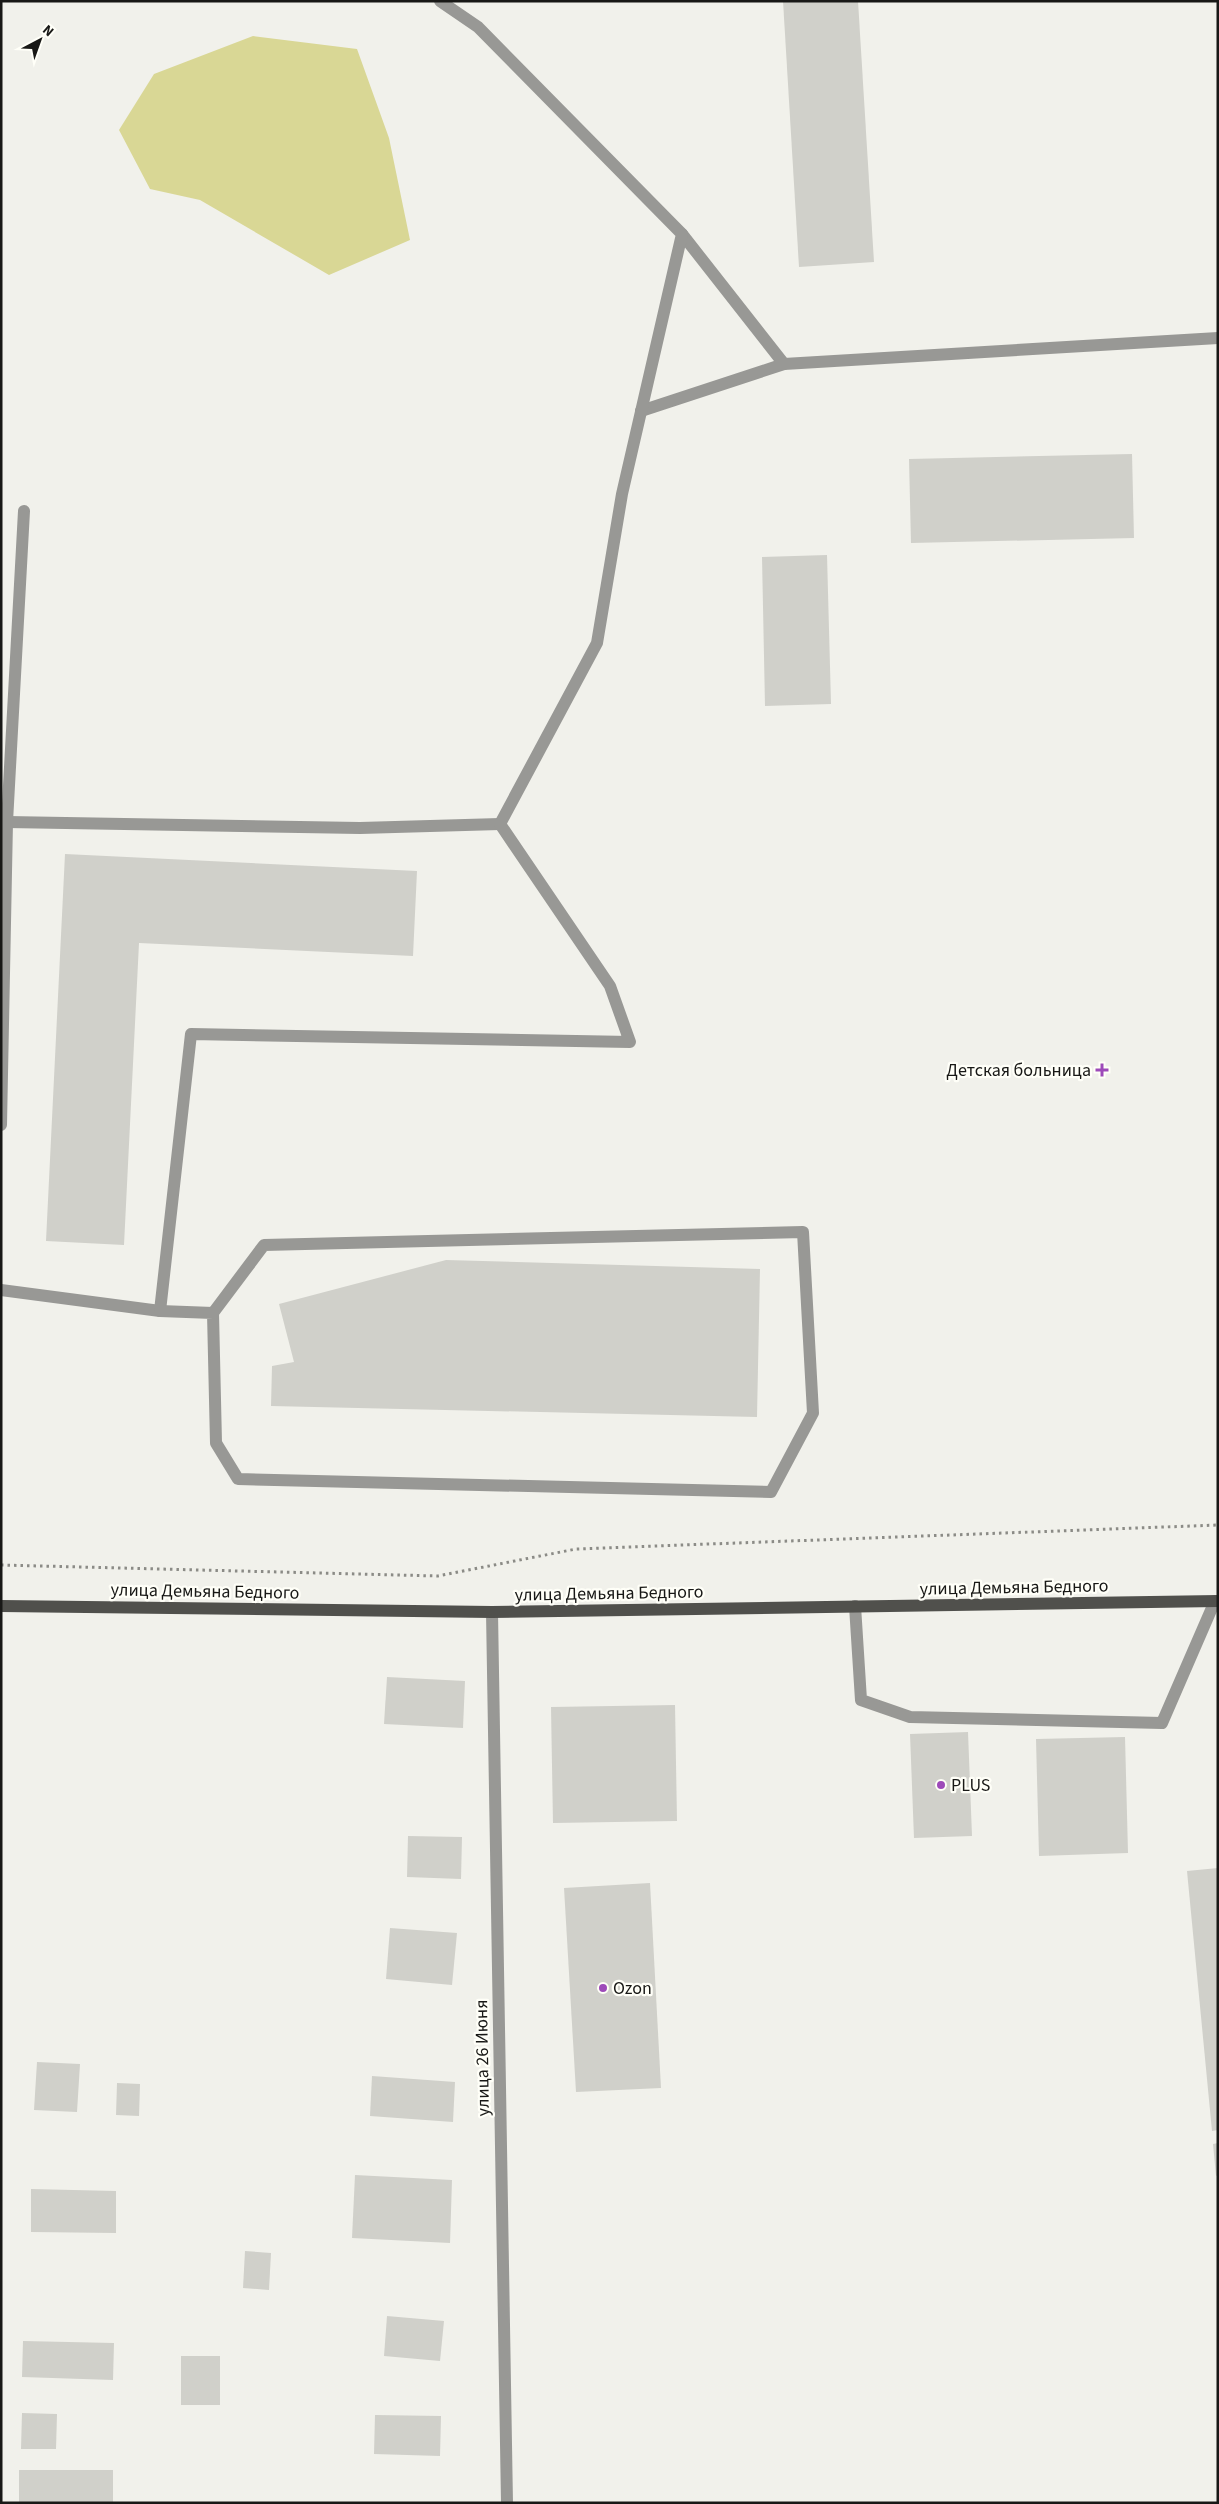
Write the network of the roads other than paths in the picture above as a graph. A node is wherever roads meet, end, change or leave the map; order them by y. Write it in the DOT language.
graph roads {
  1 [pos="440,1"];
  2 [pos="682,234"];
  3 [pos="1218,338"];
  4 [pos="784,364"];
  5 [pos="642,411"];
  6 [pos="24,511"];
  7 [pos="7,822"];
  8 [pos="500,824"];
  9 [pos="1,1125"];
  10 [pos="1,1290"];
  11 [pos="160,1311"];
  12 [pos="212,1313"];
  13 [pos="1217,1601"];
  14 [pos="1,1606"];
  15 [pos="855,1606"];
  16 [pos="492,1612"];
  17 [pos="507,2503"];
  1 -- 2 [label="street"];
  2 -- 4 [label="street"];
  2 -- 5 [label="street"];
  3 -- 4 [label="street"];
  4 -- 5 [label="street"];
  5 -- 8 [label="street"];
  6 -- 7 [label="street"];
  7 -- 8 [label="street"];
  7 -- 9 [label="street"];
  8 -- 11 [label="street"];
  10 -- 11 [label="street"];
  11 -- 12 [label="street"];
  12 -- 12 [label="street"];
  13 -- 15 [label="main road, улица Демьяна Бедного"];
  13 -- 15 [label="street"];
  14 -- 16 [label="main road, улица Демьяна Бедного"];
  15 -- 16 [label="main road, улица Демьяна Бедного"];
  16 -- 17 [label="street, улица 26 Июня"];
}
